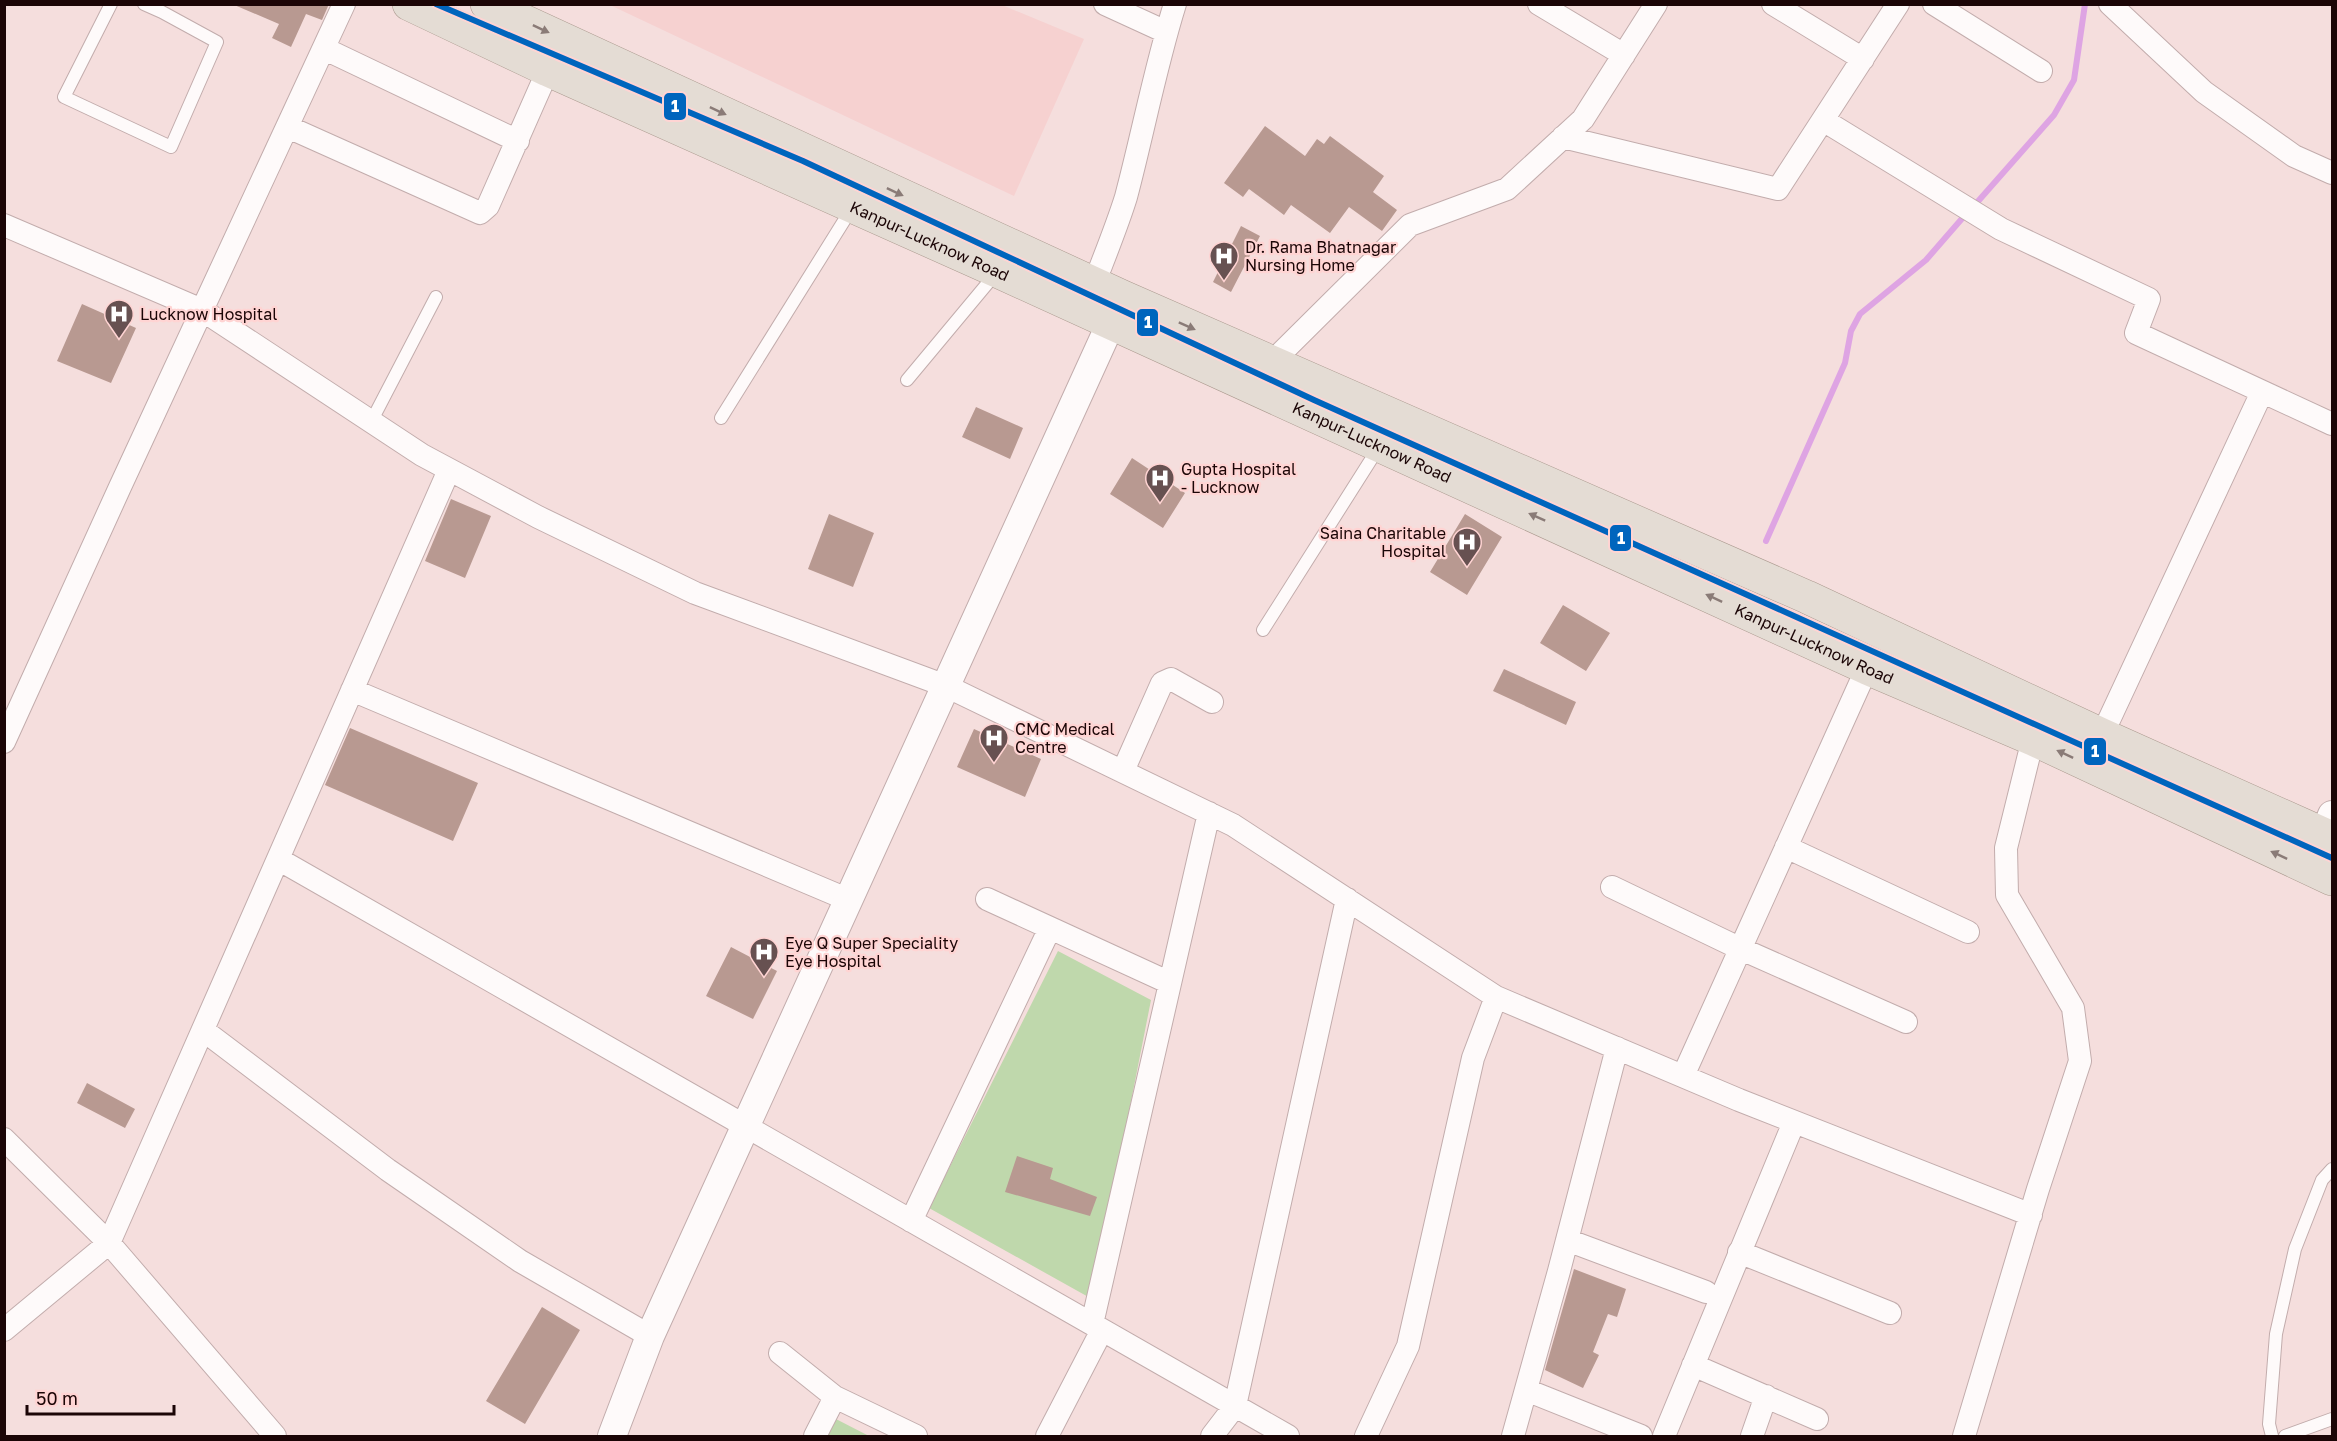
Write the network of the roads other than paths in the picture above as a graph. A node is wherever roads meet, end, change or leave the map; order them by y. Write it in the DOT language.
graph roads {
  1 [pos="111,4"];
  2 [pos="144,4"];
  3 [pos="344,4"];
  4 [pos="409,4"];
  5 [pos="488,4"];
  6 [pos="1105,4"];
  7 [pos="1175,4"];
  8 [pos="1539,4"];
  9 [pos="1656,4"];
  10 [pos="1773,4"];
  11 [pos="1898,4"];
  12 [pos="1934,4"];
  13 [pos="2110,4"];
  14 [pos="164,8"];
  15 [pos="1166,32"];
  16 [pos="324,49"];
  17 [pos="1624,55"];
  18 [pos="1863,58"];
  19 [pos="548,70"];
  20 [pos="2041,71"];
  21 [pos="1823,120"];
  22 [pos="288,127"];
  23 [pos="1563,137"];
  24 [pos="518,141"];
  25 [pos="2332,173"];
  26 [pos="854,206"];
  27 [pos="4,225"];
  28 [pos="997,271"];
  29 [pos="436,297"];
  30 [pos="1109,302"];
  31 [pos="202,310"];
  32 [pos="1271,363"];
  33 [pos="907,380"];
  34 [pos="2262,392"];
  35 [pos="721,418"];
  36 [pos="371,422"];
  37 [pos="2332,424"];
  38 [pos="1379,446"];
  39 [pos="449,470"];
  40 [pos="1263,630"];
  41 [pos="1867,668"];
  42 [pos="946,686"];
  43 [pos="352,690"];
  44 [pos="1212,702"];
  45 [pos="2102,735"];
  46 [pos="2033,739"];
  47 [pos="4,742"];
  48 [pos="1122,771"];
  49 [pos="1209,813"];
  50 [pos="2330,829"];
  51 [pos="1786,847"];
  52 [pos="278,859"];
  53 [pos="2321,874"];
  54 [pos="1612,887"];
  55 [pos="987,899"];
  56 [pos="1347,899"];
  57 [pos="849,900"];
  58 [pos="1050,928"];
  59 [pos="1968,932"];
  60 [pos="1739,948"];
  61 [pos="1170,983"];
  62 [pos="1496,997"];
  63 [pos="1906,1022"];
  64 [pos="203,1030"];
  65 [pos="1617,1048"];
  66 [pos="1683,1076"];
  67 [pos="1794,1122"];
  68 [pos="746,1126"];
  69 [pos="4,1139"];
  70 [pos="2332,1169"];
  71 [pos="2031,1215"];
  72 [pos="911,1221"];
  73 [pos="1568,1240"];
  74 [pos="109,1244"];
  75 [pos="1739,1252"];
  76 [pos="1706,1292"];
  77 [pos="1890,1313"];
  78 [pos="1097,1327"];
  79 [pos="4,1330"];
  80 [pos="650,1336"];
  81 [pos="780,1353"];
  82 [pos="1693,1365"];
  83 [pos="1526,1390"];
  84 [pos="1766,1396"];
  85 [pos="835,1397"];
  86 [pos="1235,1406"];
  87 [pos="1817,1419"];
  88 [pos="2332,1419"];
  89 [pos="275,1437"];
  90 [pos="612,1437"];
  91 [pos="815,1437"];
  92 [pos="916,1437"];
  93 [pos="1047,1437"];
  94 [pos="1212,1437"];
  95 [pos="1288,1437"];
  96 [pos="1366,1437"];
  97 [pos="1513,1437"];
  98 [pos="1641,1437"];
  99 [pos="1664,1437"];
  100 [pos="1752,1437"];
  101 [pos="1964,1437"];
  102 [pos="2272,1437"];
  103 [pos="2285,1437"];
  1 -- 14 [label="lane"];
  2 -- 14 [label="lane"];
  3 -- 16 [label="street"];
  4 -- 19 [label="highway, Kanpur-Lucknow Road"];
  5 -- 30 [label="highway, Kanpur-Lucknow Road, one-way"];
  6 -- 15 [label="street"];
  7 -- 15 [label="street"];
  8 -- 17 [label="street"];
  9 -- 17 [label="street"];
  10 -- 18 [label="street"];
  11 -- 18 [label="street"];
  12 -- 20 [label="street"];
  13 -- 25 [label="street"];
  15 -- 30 [label="street"];
  16 -- 22 [label="street"];
  16 -- 24 [label="street"];
  17 -- 23 [label="street"];
  18 -- 21 [label="street"];
  19 -- 24 [label="street"];
  19 -- 26 [label="highway, Kanpur-Lucknow Road"];
  21 -- 23 [label="street"];
  21 -- 34 [label="street"];
  22 -- 24 [label="street"];
  22 -- 31 [label="street"];
  23 -- 32 [label="street"];
  26 -- 28 [label="highway, Kanpur-Lucknow Road"];
  26 -- 35 [label="lane"];
  27 -- 31 [label="street"];
  28 -- 30 [label="highway, Kanpur-Lucknow Road"];
  28 -- 33 [label="lane"];
  29 -- 36 [label="lane"];
  30 -- 32 [label="highway, Kanpur-Lucknow Road, one-way"];
  30 -- 38 [label="highway, Kanpur-Lucknow Road"];
  30 -- 42 [label="street"];
  31 -- 36 [label="street"];
  31 -- 47 [label="street"];
  32 -- 45 [label="highway, Kanpur-Lucknow Road"];
  34 -- 37 [label="street"];
  34 -- 45 [label="street"];
  36 -- 39 [label="street"];
  38 -- 40 [label="lane"];
  41 -- 38 [label="highway, Kanpur-Lucknow Road, one-way"];
  39 -- 42 [label="street"];
  39 -- 43 [label="street"];
  41 -- 46 [label="highway, Kanpur-Lucknow Road"];
  41 -- 51 [label="street"];
  42 -- 48 [label="street"];
  42 -- 57 [label="street"];
  43 -- 52 [label="street"];
  43 -- 57 [label="street"];
  44 -- 48 [label="street"];
  45 -- 50 [label="highway, Kanpur-Lucknow Road"];
  53 -- 46 [label="highway, Kanpur-Lucknow Road, one-way"];
  46 -- 71 [label="street"];
  48 -- 49 [label="street"];
  49 -- 56 [label="street"];
  49 -- 61 [label="street"];
  50 -- 53 [label="street"];
  51 -- 59 [label="street"];
  51 -- 60 [label="street"];
  52 -- 64 [label="street"];
  52 -- 68 [label="street"];
  54 -- 60 [label="street"];
  55 -- 58 [label="street"];
  56 -- 62 [label="street"];
  56 -- 86 [label="street"];
  57 -- 68 [label="street"];
  58 -- 61 [label="street"];
  58 -- 72 [label="street"];
  60 -- 63 [label="street"];
  60 -- 66 [label="street"];
  61 -- 78 [label="street"];
  62 -- 65 [label="street"];
  62 -- 96 [label="street"];
  64 -- 74 [label="street"];
  64 -- 80 [label="street"];
  65 -- 66 [label="street"];
  65 -- 73 [label="street"];
  66 -- 67 [label="street"];
  67 -- 71 [label="street"];
  67 -- 75 [label="street"];
  68 -- 72 [label="street"];
  68 -- 80 [label="street"];
  69 -- 74 [label="street"];
  70 -- 102 [label="lane"];
  71 -- 101 [label="street"];
  72 -- 78 [label="street"];
  73 -- 76 [label="street"];
  73 -- 83 [label="street"];
  74 -- 79 [label="street"];
  74 -- 89 [label="street"];
  75 -- 77 [label="street"];
  75 -- 82 [label="street"];
  78 -- 86 [label="street"];
  78 -- 93 [label="street"];
  80 -- 90 [label="street"];
  81 -- 85 [label="street"];
  82 -- 84 [label="street"];
  82 -- 99 [label="street"];
  83 -- 97 [label="street"];
  83 -- 98 [label="street"];
  84 -- 87 [label="street"];
  84 -- 100 [label="street"];
  85 -- 91 [label="street"];
  85 -- 92 [label="street"];
  86 -- 94 [label="street"];
  86 -- 95 [label="street"];
  88 -- 103 [label="lane"];
}
